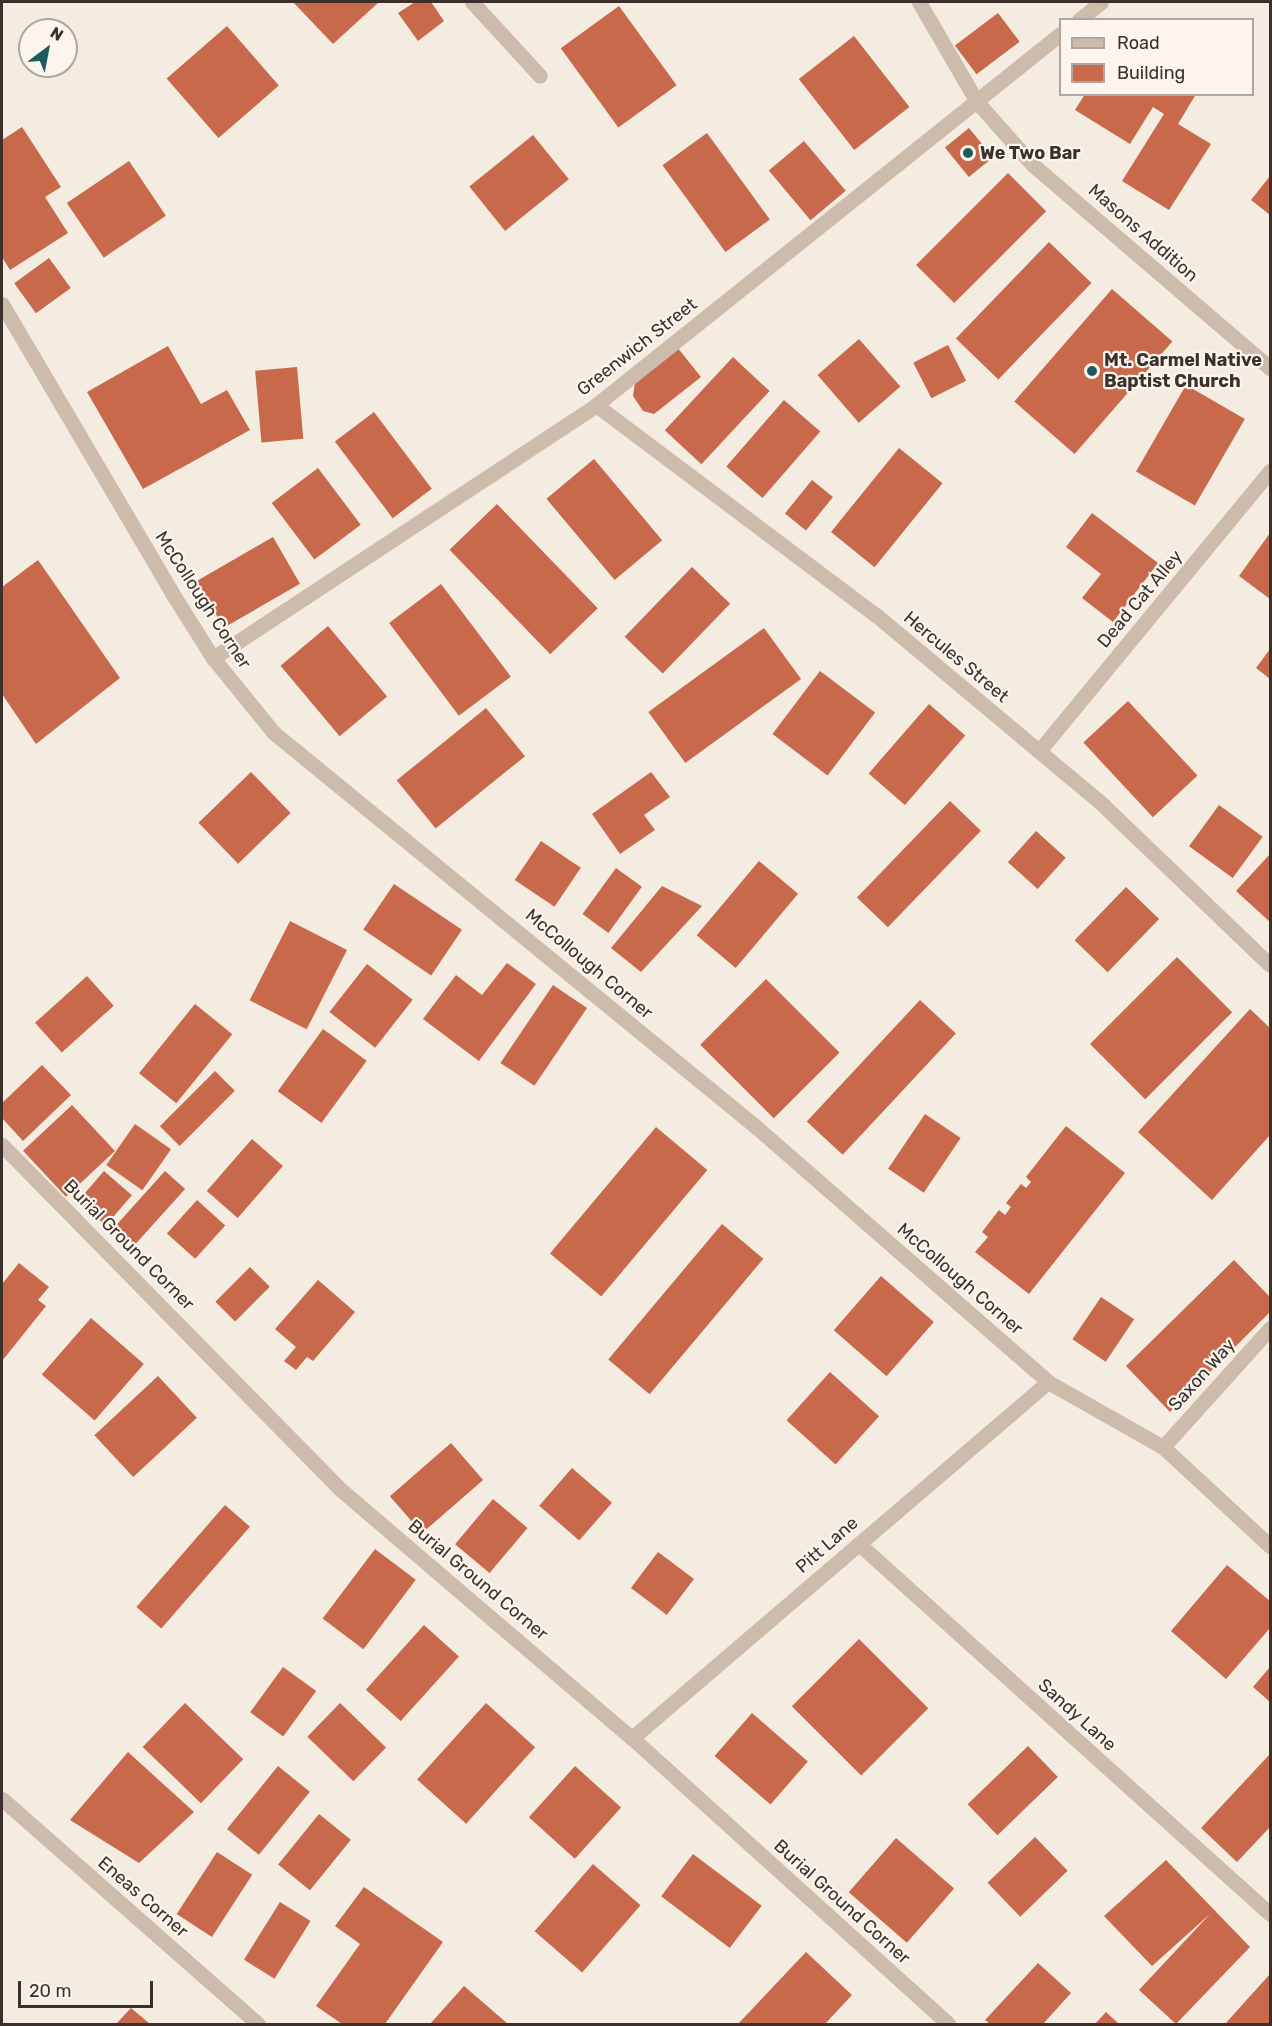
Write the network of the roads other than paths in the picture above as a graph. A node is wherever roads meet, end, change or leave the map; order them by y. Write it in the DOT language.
graph roads {
  1 [pos="472,2"];
  2 [pos="919,2"];
  3 [pos="1101,2"];
  4 [pos="1081,18"];
  5 [pos="1059,35"];
  6 [pos="540,76"];
  7 [pos="977,102"];
  8 [pos="2,304"];
  9 [pos="1270,368"];
  10 [pos="596,405"];
  11 [pos="1270,471"];
  12 [pos="213,658"];
  13 [pos="1039,752"];
  14 [pos="1270,965"];
  15 [pos="2,1145"];
  16 [pos="1270,1328"];
  17 [pos="1048,1382"];
  18 [pos="1163,1447"];
  19 [pos="859,1544"];
  20 [pos="1270,1546"];
  21 [pos="632,1738"];
  22 [pos="2,1799"];
  23 [pos="1270,1914"];
  24 [pos="258,2025"];
  25 [pos="948,2025"];
  1 -- 6 [label="street"];
  2 -- 7 [label="street, Masons Addition"];
  3 -- 4 [label="street"];
  5 -- 7 [label="street, Greenwich Street"];
  7 -- 9 [label="street, Masons Addition"];
  7 -- 10 [label="street, Greenwich Street"];
  8 -- 12 [label="street, McCollough Corner"];
  10 -- 12 [label="street, Greenwich Street"];
  10 -- 13 [label="street, Hercules Street"];
  11 -- 13 [label="street, Dead Cat Alley"];
  12 -- 17 [label="street, McCollough Corner"];
  13 -- 14 [label="street, Hercules Street"];
  15 -- 21 [label="street, Burial Ground Corner"];
  16 -- 18 [label="street, Saxon Way"];
  17 -- 18 [label="street, McCollough Corner"];
  17 -- 19 [label="street, Pitt Lane"];
  18 -- 20 [label="street, McCollough Corner"];
  19 -- 21 [label="street, Pitt Lane"];
  19 -- 23 [label="street, Sandy Lane"];
  21 -- 25 [label="street, Burial Ground Corner"];
  22 -- 24 [label="street, Eneas Corner"];
}
